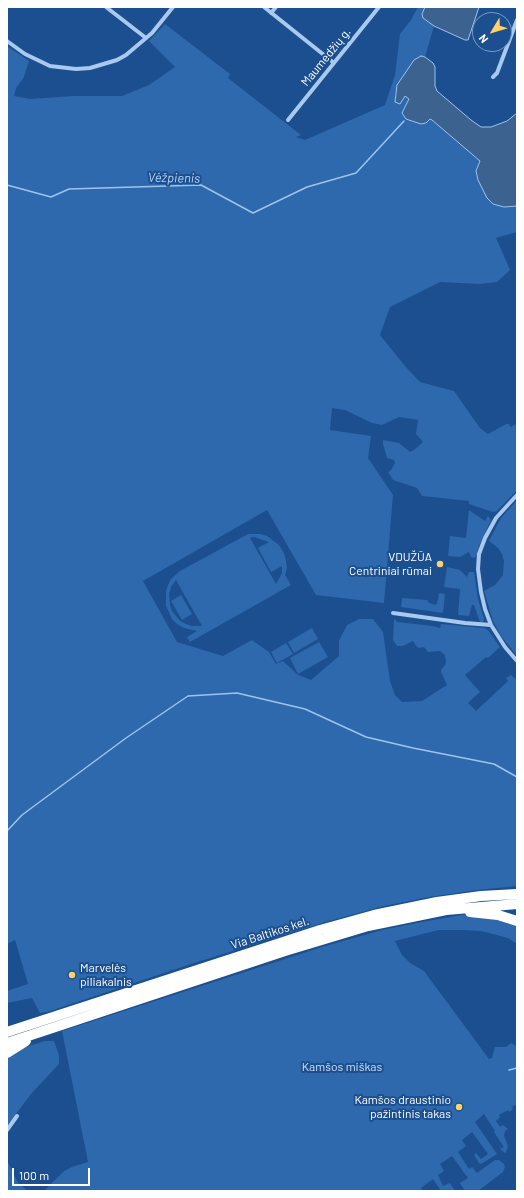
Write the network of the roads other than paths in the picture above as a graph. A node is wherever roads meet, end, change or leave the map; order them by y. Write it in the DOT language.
graph roads {
  1 [pos="106,7"];
  2 [pos="173,7"];
  3 [pos="264,7"];
  4 [pos="276,7"];
  5 [pos="379,7"];
  6 [pos="271,13"];
  7 [pos="517,20"];
  8 [pos="146,38"];
  9 [pos="7,41"];
  10 [pos="334,63"];
  11 [pos="493,77"];
  12 [pos="288,120"];
  13 [pos="517,495"];
  14 [pos="393,613"];
  15 [pos="491,625"];
  16 [pos="517,661"];
  17 [pos="517,894"];
  18 [pos="517,904"];
  19 [pos="446,910"];
  20 [pos="517,921"];
  21 [pos="38,1027"];
  22 [pos="7,1032"];
  23 [pos="7,1043"];
  24 [pos="7,1053"];
  25 [pos="17,1116"];
  26 [pos="7,1130"];
  1 -- 8 [label="street"];
  2 -- 8 [label="street"];
  3 -- 6 [label="street"];
  4 -- 6 [label="street"];
  5 -- 10 [label="street, Maumedžių g."];
  6 -- 10 [label="street"];
  7 -- 11 [label="street"];
  8 -- 9 [label="street"];
  10 -- 12 [label="street, Maumedžių g."];
  13 -- 15 [label="street"];
  14 -- 15 [label="street"];
  15 -- 16 [label="street"];
  17 -- 21 [label="highway, Via Baltikos kel."];
  18 -- 19 [label="highway, Via Baltikos kel."];
  19 -- 20 [label="highway"];
  19 -- 21 [label="highway, Via Baltikos kel."];
  21 -- 22 [label="highway"];
  21 -- 23 [label="highway"];
  21 -- 24 [label="highway"];
  25 -- 26 [label="street"];
}
